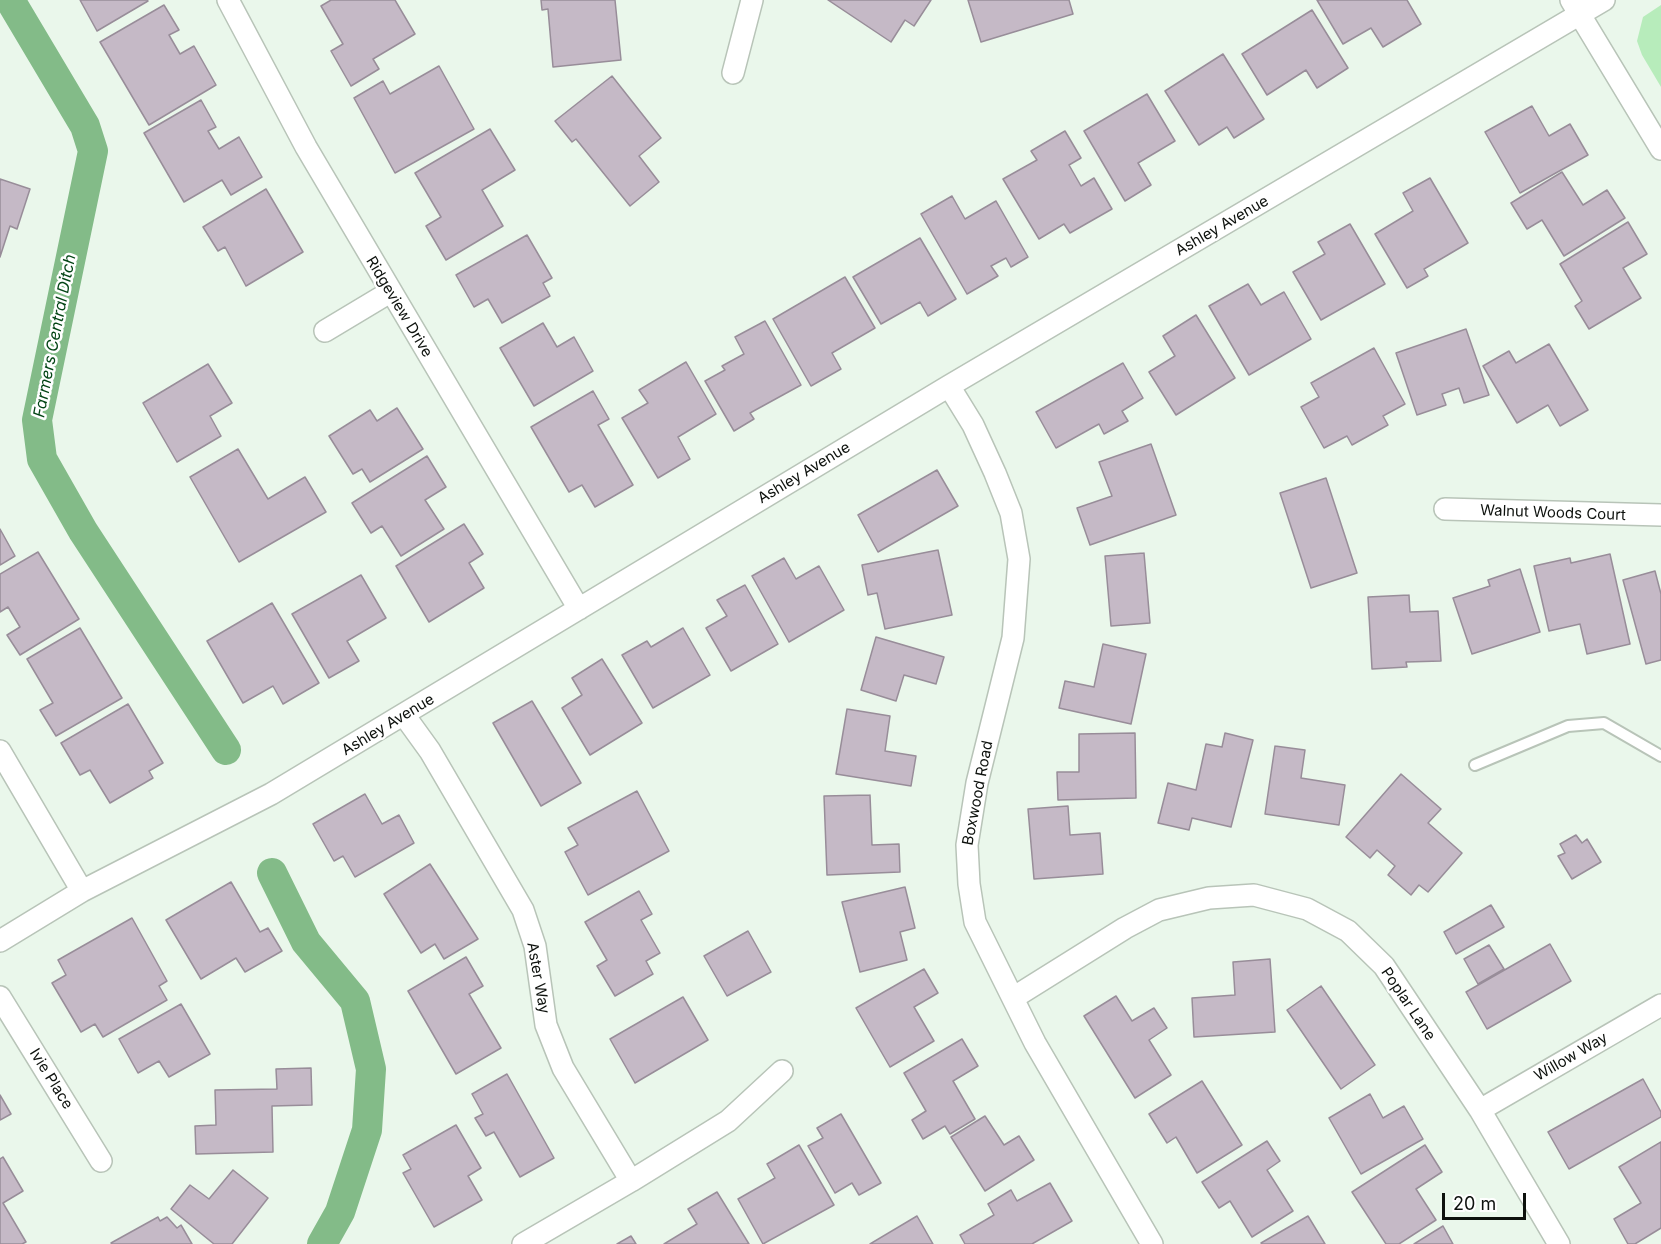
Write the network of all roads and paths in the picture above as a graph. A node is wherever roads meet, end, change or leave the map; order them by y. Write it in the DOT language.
graph roads {
  1 [pos="228,0"];
  2 [pos="752,0"];
  3 [pos="1604,0"];
  4 [pos="1575,7"];
  5 [pos="733,73"];
  6 [pos="1661,149"];
  7 [pos="390,292"];
  8 [pos="325,332"];
  9 [pos="949,386"];
  10 [pos="1445,509"];
  11 [pos="1661,515"];
  12 [pos="579,609"];
  13 [pos="405,715"];
  14 [pos="0,751"];
  15 [pos="1661,756"];
  16 [pos="1475,765"];
  17 [pos="82,891"];
  18 [pos="0,941"];
  19 [pos="0,996"];
  20 [pos="1013,998"];
  21 [pos="1661,1005"];
  22 [pos="782,1071"];
  23 [pos="1480,1110"];
  24 [pos="101,1161"];
  25 [pos="631,1181"];
  26 [pos="523,1244"];
  27 [pos="1152,1244"];
  28 [pos="1559,1244"];
  1 -- 7 [label="street, Ridgeview Drive"];
  2 -- 5 [label="street"];
  3 -- 4 [label="street, Ashley Avenue"];
  4 -- 6 [label="street"];
  4 -- 9 [label="street, Ashley Avenue"];
  7 -- 8 [label="street"];
  7 -- 12 [label="street, Ridgeview Drive"];
  9 -- 12 [label="street, Ashley Avenue"];
  9 -- 20 [label="street, Boxwood Road"];
  10 -- 11 [label="street, Walnut Woods Court"];
  12 -- 13 [label="street, Ashley Avenue"];
  13 -- 17 [label="street, Ashley Avenue"];
  13 -- 25 [label="street, Aster Way"];
  14 -- 17 [label="street"];
  15 -- 16 [label="lane"];
  17 -- 18 [label="street, Ashley Avenue"];
  19 -- 24 [label="street, Ivie Place"];
  20 -- 23 [label="street, Poplar Lane"];
  20 -- 27 [label="street, Boxwood Road"];
  21 -- 23 [label="street, Willow Way"];
  22 -- 25 [label="street"];
  23 -- 28 [label="street, Poplar Lane"];
  25 -- 26 [label="street"];
}
